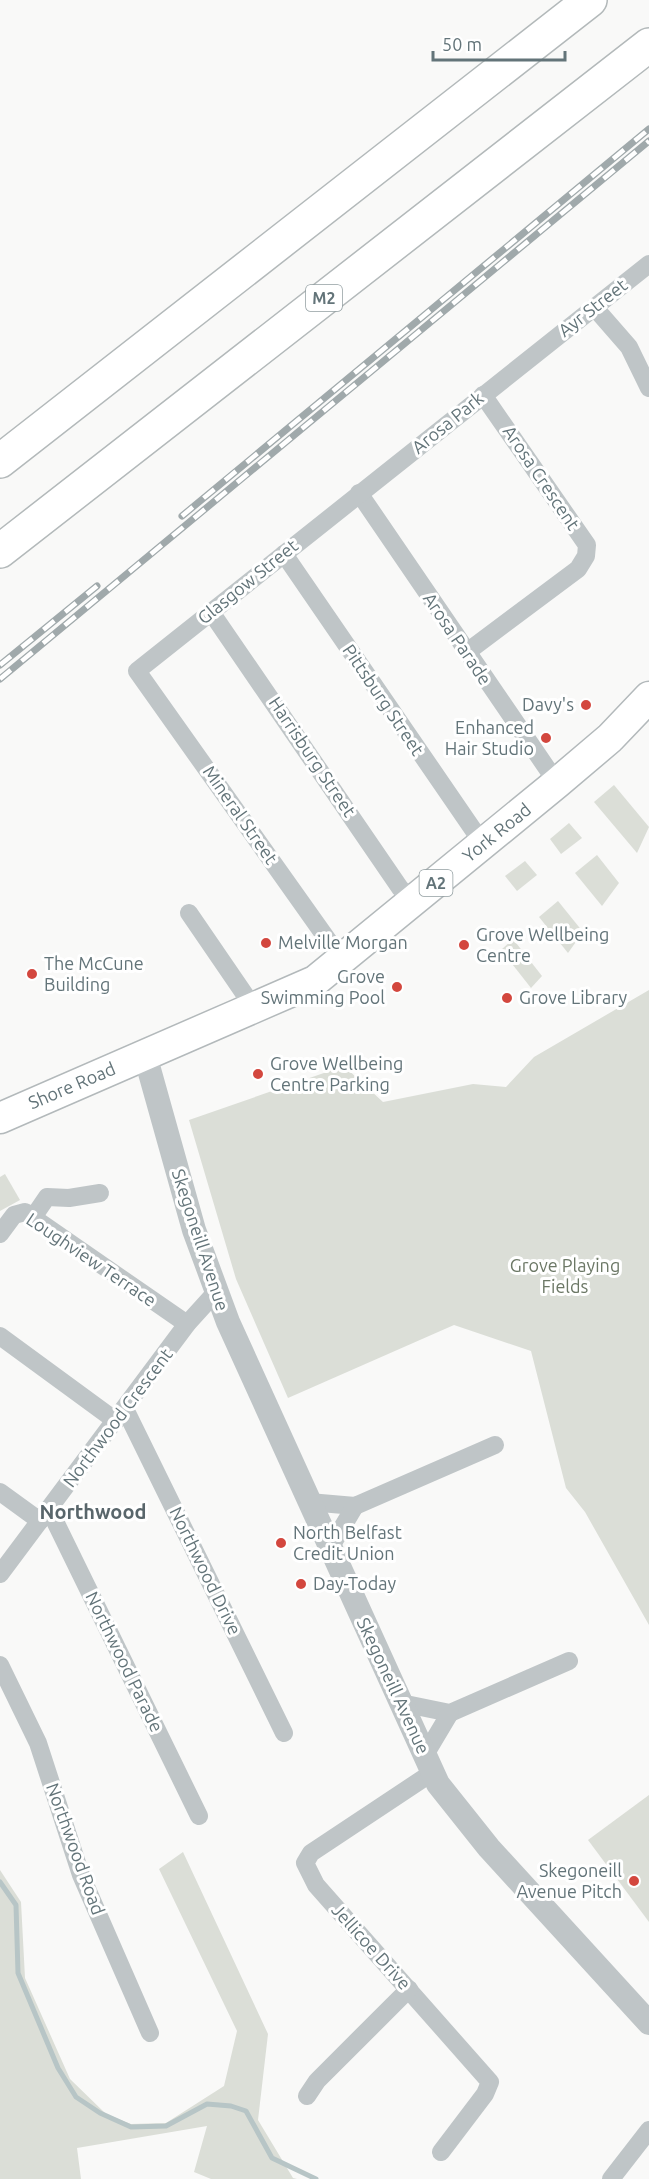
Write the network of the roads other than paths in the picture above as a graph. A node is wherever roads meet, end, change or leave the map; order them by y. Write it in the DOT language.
graph roads {
  1 [pos="590,0"];
  2 [pos="649,45"];
  3 [pos="649,264"];
  4 [pos="595,308"];
  5 [pos="537,352"];
  6 [pos="649,388"];
  7 [pos="483,395"];
  8 [pos="0,460"];
  9 [pos="359,493"];
  10 [pos="0,551"];
  11 [pos="284,554"];
  12 [pos="212,612"];
  13 [pos="466,652"];
  14 [pos="137,671"];
  15 [pos="649,697"];
  16 [pos="557,783"];
  17 [pos="483,844"];
  18 [pos="413,901"];
  19 [pos="189,913"];
  20 [pos="342,960"];
  21 [pos="254,1008"];
  22 [pos="145,1055"];
  23 [pos="0,1119"];
  24 [pos="100,1193"];
  25 [pos="33,1216"];
  26 [pos="0,1234"];
  27 [pos="216,1292"];
  28 [pos="187,1324"];
  29 [pos="0,1336"];
  30 [pos="121,1415"];
  31 [pos="495,1445"];
  32 [pos="0,1492"];
  33 [pos="309,1502"];
  34 [pos="355,1506"];
  35 [pos="45,1515"];
  36 [pos="330,1548"];
  37 [pos="0,1574"];
  38 [pos="569,1661"];
  39 [pos="0,1665"];
  40 [pos="401,1703"];
  41 [pos="450,1713"];
  42 [pos="284,1734"];
  43 [pos="429,1764"];
  44 [pos="199,1816"];
  45 [pos="409,1989"];
  46 [pos="649,2023"];
  47 [pos="150,2033"];
  48 [pos="307,2097"];
  49 [pos="649,2130"];
  50 [pos="441,2152"];
  51 [pos="611,2179"];
  1 -- 8 [label="highway"];
  2 -- 10 [label="highway, M2"];
  3 -- 4 [label="street, Ayr Street"];
  4 -- 5 [label="street, Ayr Street"];
  4 -- 6 [label="street"];
  5 -- 7 [label="street, Arosa Park"];
  7 -- 9 [label="street, Arosa Park"];
  7 -- 13 [label="street, Arosa Crescent"];
  9 -- 11 [label="street, Glasgow Street"];
  9 -- 13 [label="street, Arosa Parade"];
  11 -- 12 [label="street, Glasgow Street"];
  11 -- 17 [label="street, Pittsburg Street"];
  12 -- 14 [label="street, Glasgow Street"];
  12 -- 18 [label="street, Harrisburg Street"];
  13 -- 16 [label="street, Arosa Parade"];
  14 -- 20 [label="street, Mineral Street"];
  15 -- 16 [label="main road, York Road / A2"];
  16 -- 17 [label="main road, York Road / A2"];
  17 -- 18 [label="main road, York Road / A2"];
  18 -- 20 [label="main road, York Road / A2"];
  19 -- 21 [label="street"];
  20 -- 21 [label="main road, York Road / A2"];
  21 -- 22 [label="main road, York Road / A2"];
  22 -- 23 [label="main road, Shore Road / A2"];
  22 -- 27 [label="street, Skegoneill Avenue"];
  24 -- 25 [label="street"];
  25 -- 26 [label="street, Loughview Terrace"];
  25 -- 28 [label="street, Loughview Terrace"];
  27 -- 28 [label="street, Northwood Crescent"];
  27 -- 33 [label="street, Skegoneill Avenue"];
  28 -- 30 [label="street, Northwood Crescent"];
  29 -- 30 [label="street, Northwood Drive"];
  30 -- 35 [label="street, Northwood Crescent"];
  30 -- 42 [label="street, Northwood Drive"];
  31 -- 34 [label="street"];
  32 -- 35 [label="street, Northwood Parade"];
  33 -- 34 [label="street"];
  33 -- 36 [label="street, Skegoneill Avenue"];
  34 -- 36 [label="street"];
  35 -- 37 [label="street, Northwood Crescent"];
  35 -- 44 [label="street, Northwood Parade"];
  36 -- 40 [label="street, Skegoneill Avenue"];
  38 -- 41 [label="street"];
  39 -- 47 [label="street, Northwood Road"];
  40 -- 41 [label="street"];
  40 -- 43 [label="street, Skegoneill Avenue"];
  41 -- 43 [label="street"];
  43 -- 45 [label="street, Jellicoe Drive"];
  43 -- 46 [label="street, Skegoneill Avenue"];
  45 -- 48 [label="street"];
  45 -- 50 [label="street, Jellicoe Drive"];
  49 -- 51 [label="street"];
}
